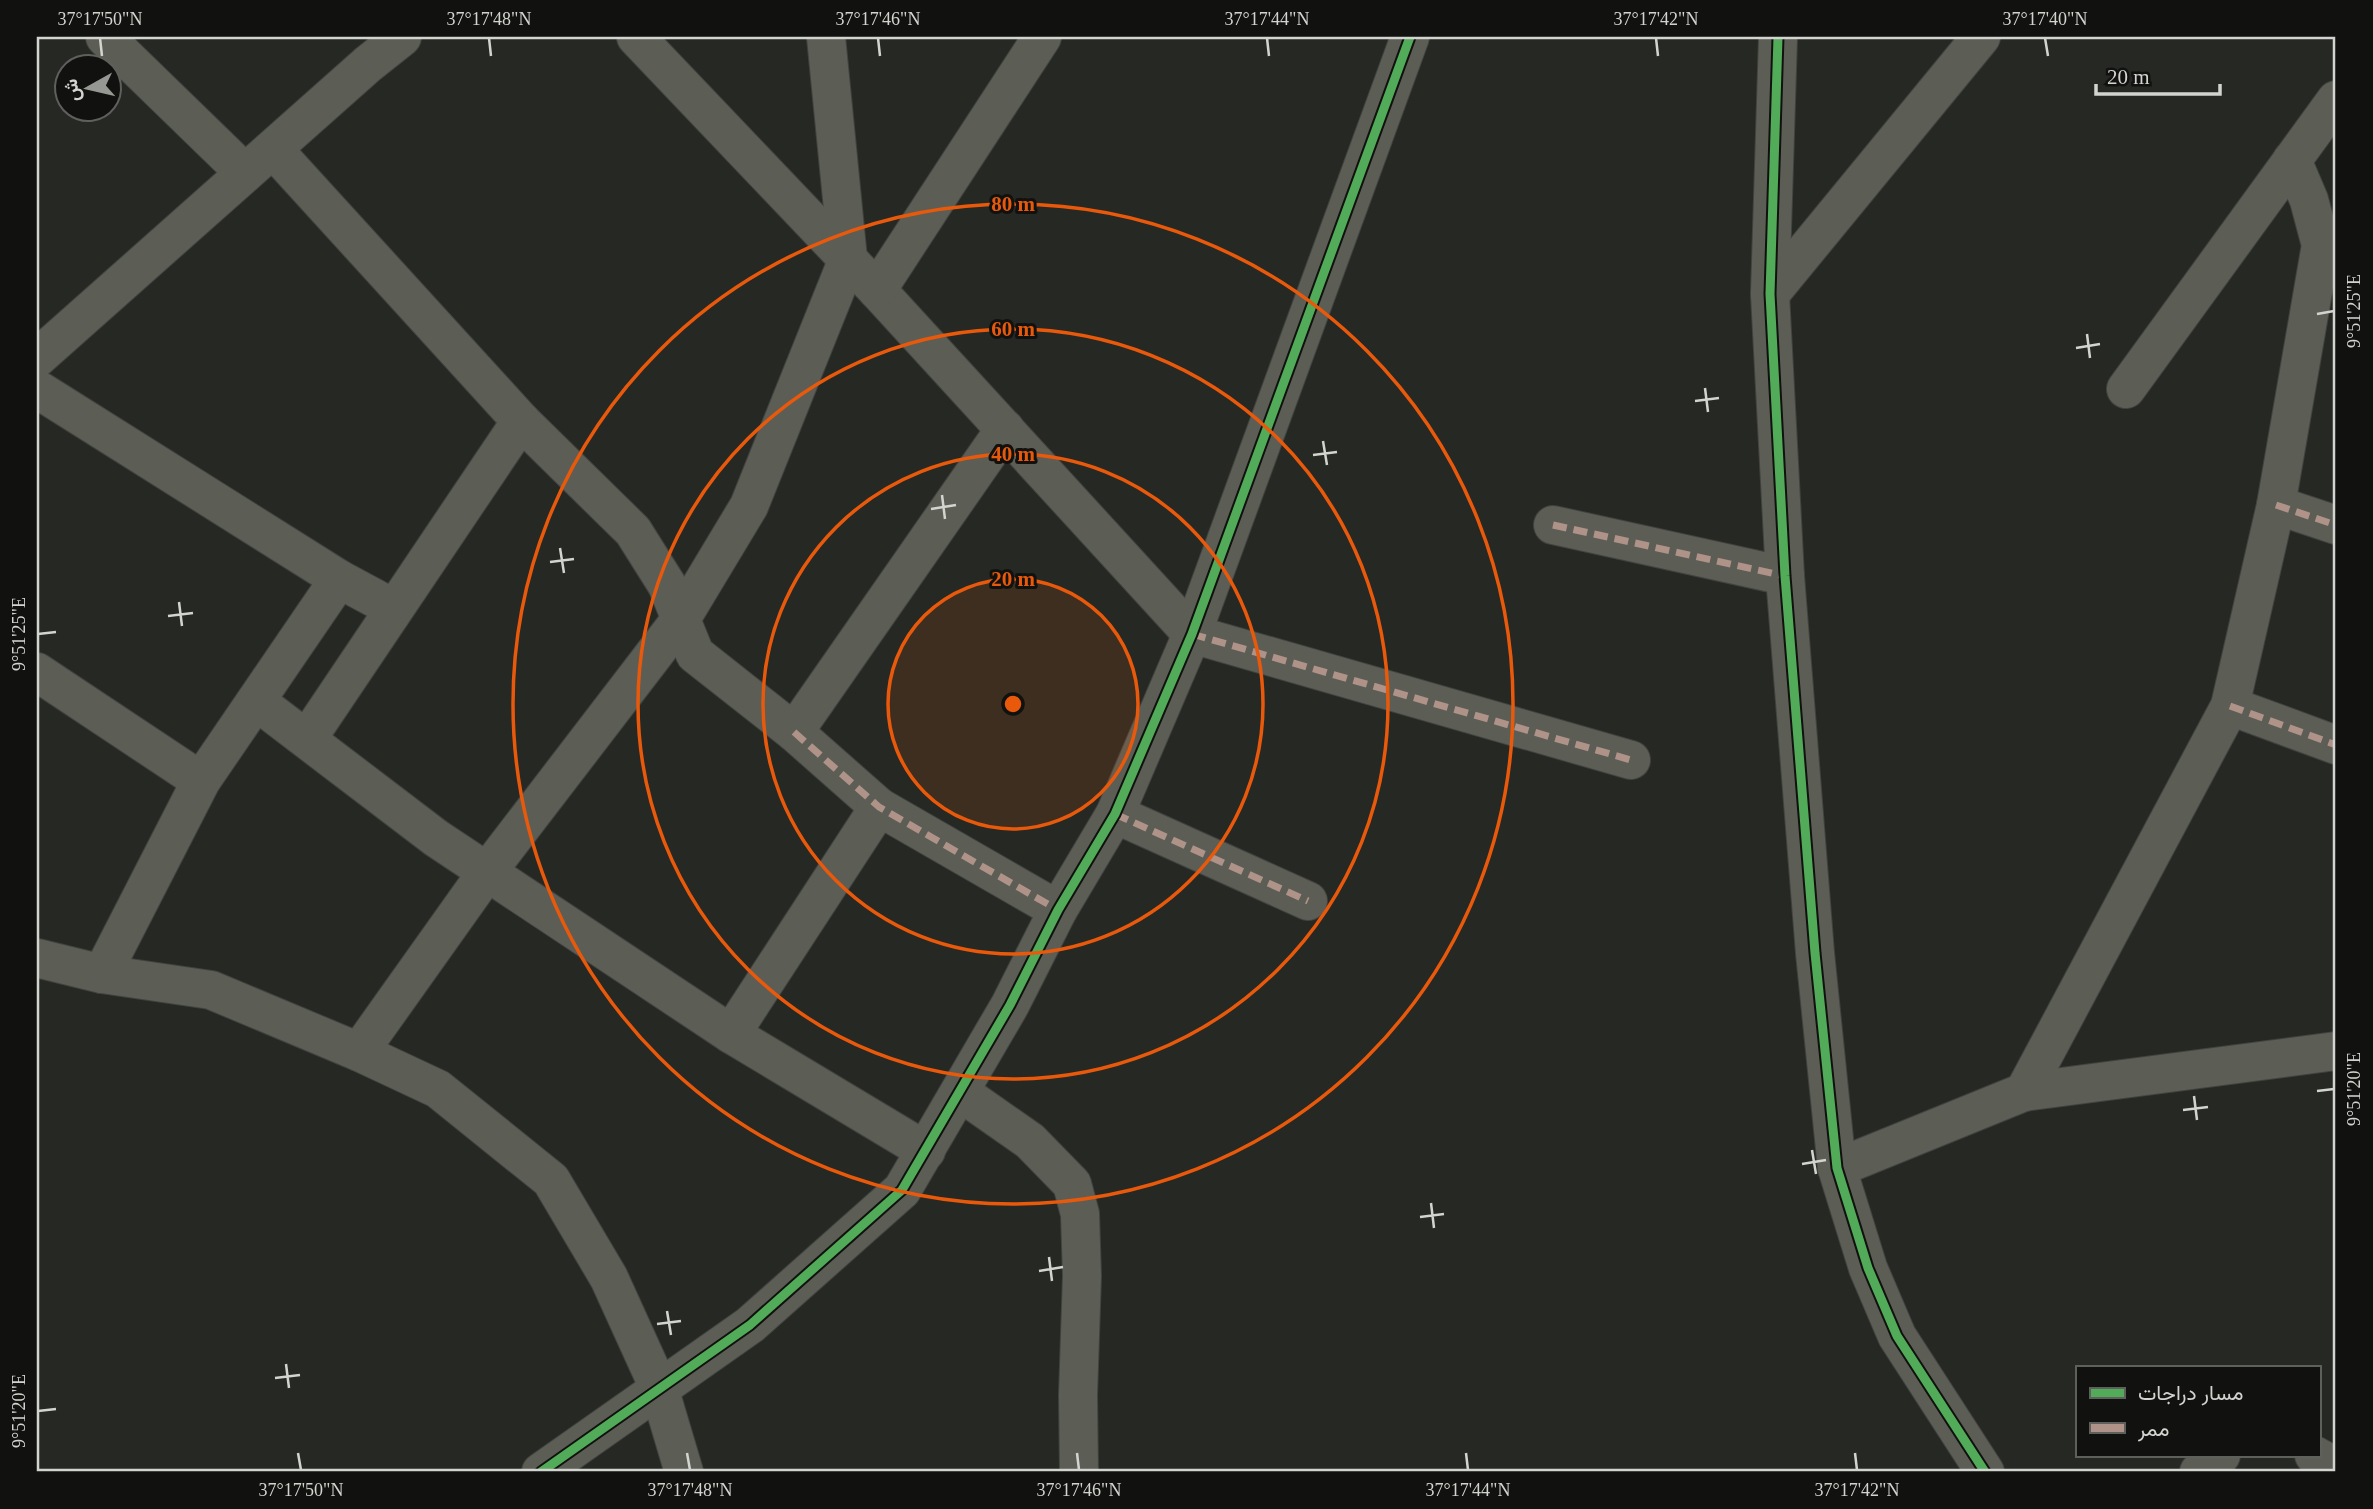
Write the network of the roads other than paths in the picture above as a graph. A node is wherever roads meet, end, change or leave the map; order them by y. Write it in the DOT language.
graph roads {
  1 [pos="105,37"];
  2 [pos="402,37"];
  3 [pos="636,37"];
  4 [pos="826,37"];
  5 [pos="1042,37"];
  6 [pos="1410,37"];
  7 [pos="1778,37"];
  8 [pos="1981,37"];
  9 [pos="2336,100"];
  10 [pos="2292,160"];
  11 [pos="259,161"];
  12 [pos="848,259"];
  13 [pos="877,290"];
  14 [pos="1770,294"];
  15 [pos="37,358"];
  16 [pos="37,389"];
  17 [pos="2126,389"];
  18 [pos="521,421"];
  19 [pos="1005,429"];
  20 [pos="2276,505"];
  21 [pos="1553,525"];
  22 [pos="2336,525"];
  23 [pos="1785,576"];
  24 [pos="339,579"];
  25 [pos="393,608"];
  26 [pos="681,619"];
  27 [pos="1192,634"];
  28 [pos="37,672"];
  29 [pos="256,701"];
  30 [pos="2230,706"];
  31 [pos="794,732"];
  32 [pos="307,739"];
  33 [pos="2336,745"];
  34 [pos="1631,760"];
  35 [pos="201,781"];
  36 [pos="879,807"];
  37 [pos="1115,814"];
  38 [pos="487,872"];
  39 [pos="1308,901"];
  40 [pos="1058,910"];
  41 [pos="37,958"];
  42 [pos="102,974"];
  43 [pos="730,1034"];
  44 [pos="359,1052"];
  45 [pos="2319,1053"];
  46 [pos="2336,1076"];
  47 [pos="2024,1092"];
  48 [pos="960,1093"];
  49 [pos="926,1151"];
  50 [pos="1836,1168"];
  51 [pos="659,1388"];
  52 [pos="2220,1456"];
  53 [pos="2316,1456"];
  54 [pos="2336,1467"];
  55 [pos="541,1472"];
  56 [pos="684,1472"];
  57 [pos="1079,1472"];
  58 [pos="1985,1472"];
  59 [pos="2199,1472"];
  1 -- 11 [label="street"];
  2 -- 11 [label="street"];
  3 -- 12 [label="street"];
  4 -- 12 [label="street"];
  5 -- 13 [label="street"];
  6 -- 27 [label="street"];
  7 -- 14 [label="street"];
  8 -- 14 [label="street"];
  9 -- 10 [label="street"];
  10 -- 17 [label="street"];
  10 -- 20 [label="street"];
  11 -- 15 [label="street"];
  11 -- 18 [label="street"];
  12 -- 13 [label="street"];
  12 -- 26 [label="street"];
  13 -- 19 [label="street"];
  14 -- 23 [label="street"];
  16 -- 24 [label="street"];
  18 -- 25 [label="street"];
  18 -- 26 [label="street"];
  19 -- 27 [label="street"];
  19 -- 31 [label="street"];
  20 -- 22 [label="street"];
  20 -- 30 [label="street"];
  21 -- 23 [label="street"];
  23 -- 50 [label="street"];
  24 -- 25 [label="street"];
  24 -- 29 [label="street"];
  25 -- 32 [label="street"];
  26 -- 31 [label="street"];
  26 -- 38 [label="street"];
  27 -- 34 [label="street"];
  27 -- 37 [label="street"];
  28 -- 35 [label="street"];
  29 -- 32 [label="street"];
  29 -- 35 [label="street"];
  30 -- 33 [label="street"];
  30 -- 47 [label="street"];
  31 -- 36 [label="street"];
  32 -- 38 [label="street"];
  35 -- 42 [label="street"];
  36 -- 40 [label="street"];
  36 -- 43 [label="street"];
  37 -- 39 [label="street"];
  37 -- 40 [label="street"];
  38 -- 43 [label="street"];
  38 -- 44 [label="street"];
  40 -- 48 [label="street"];
  41 -- 42 [label="street"];
  42 -- 44 [label="street"];
  43 -- 49 [label="street"];
  44 -- 51 [label="street"];
  45 -- 46 [label="street"];
  45 -- 47 [label="street"];
  47 -- 50 [label="street"];
  48 -- 49 [label="street"];
  48 -- 57 [label="street"];
  49 -- 51 [label="street"];
  50 -- 58 [label="street"];
  51 -- 55 [label="street"];
  51 -- 56 [label="street"];
  52 -- 59 [label="street"];
  53 -- 54 [label="street"];
}
